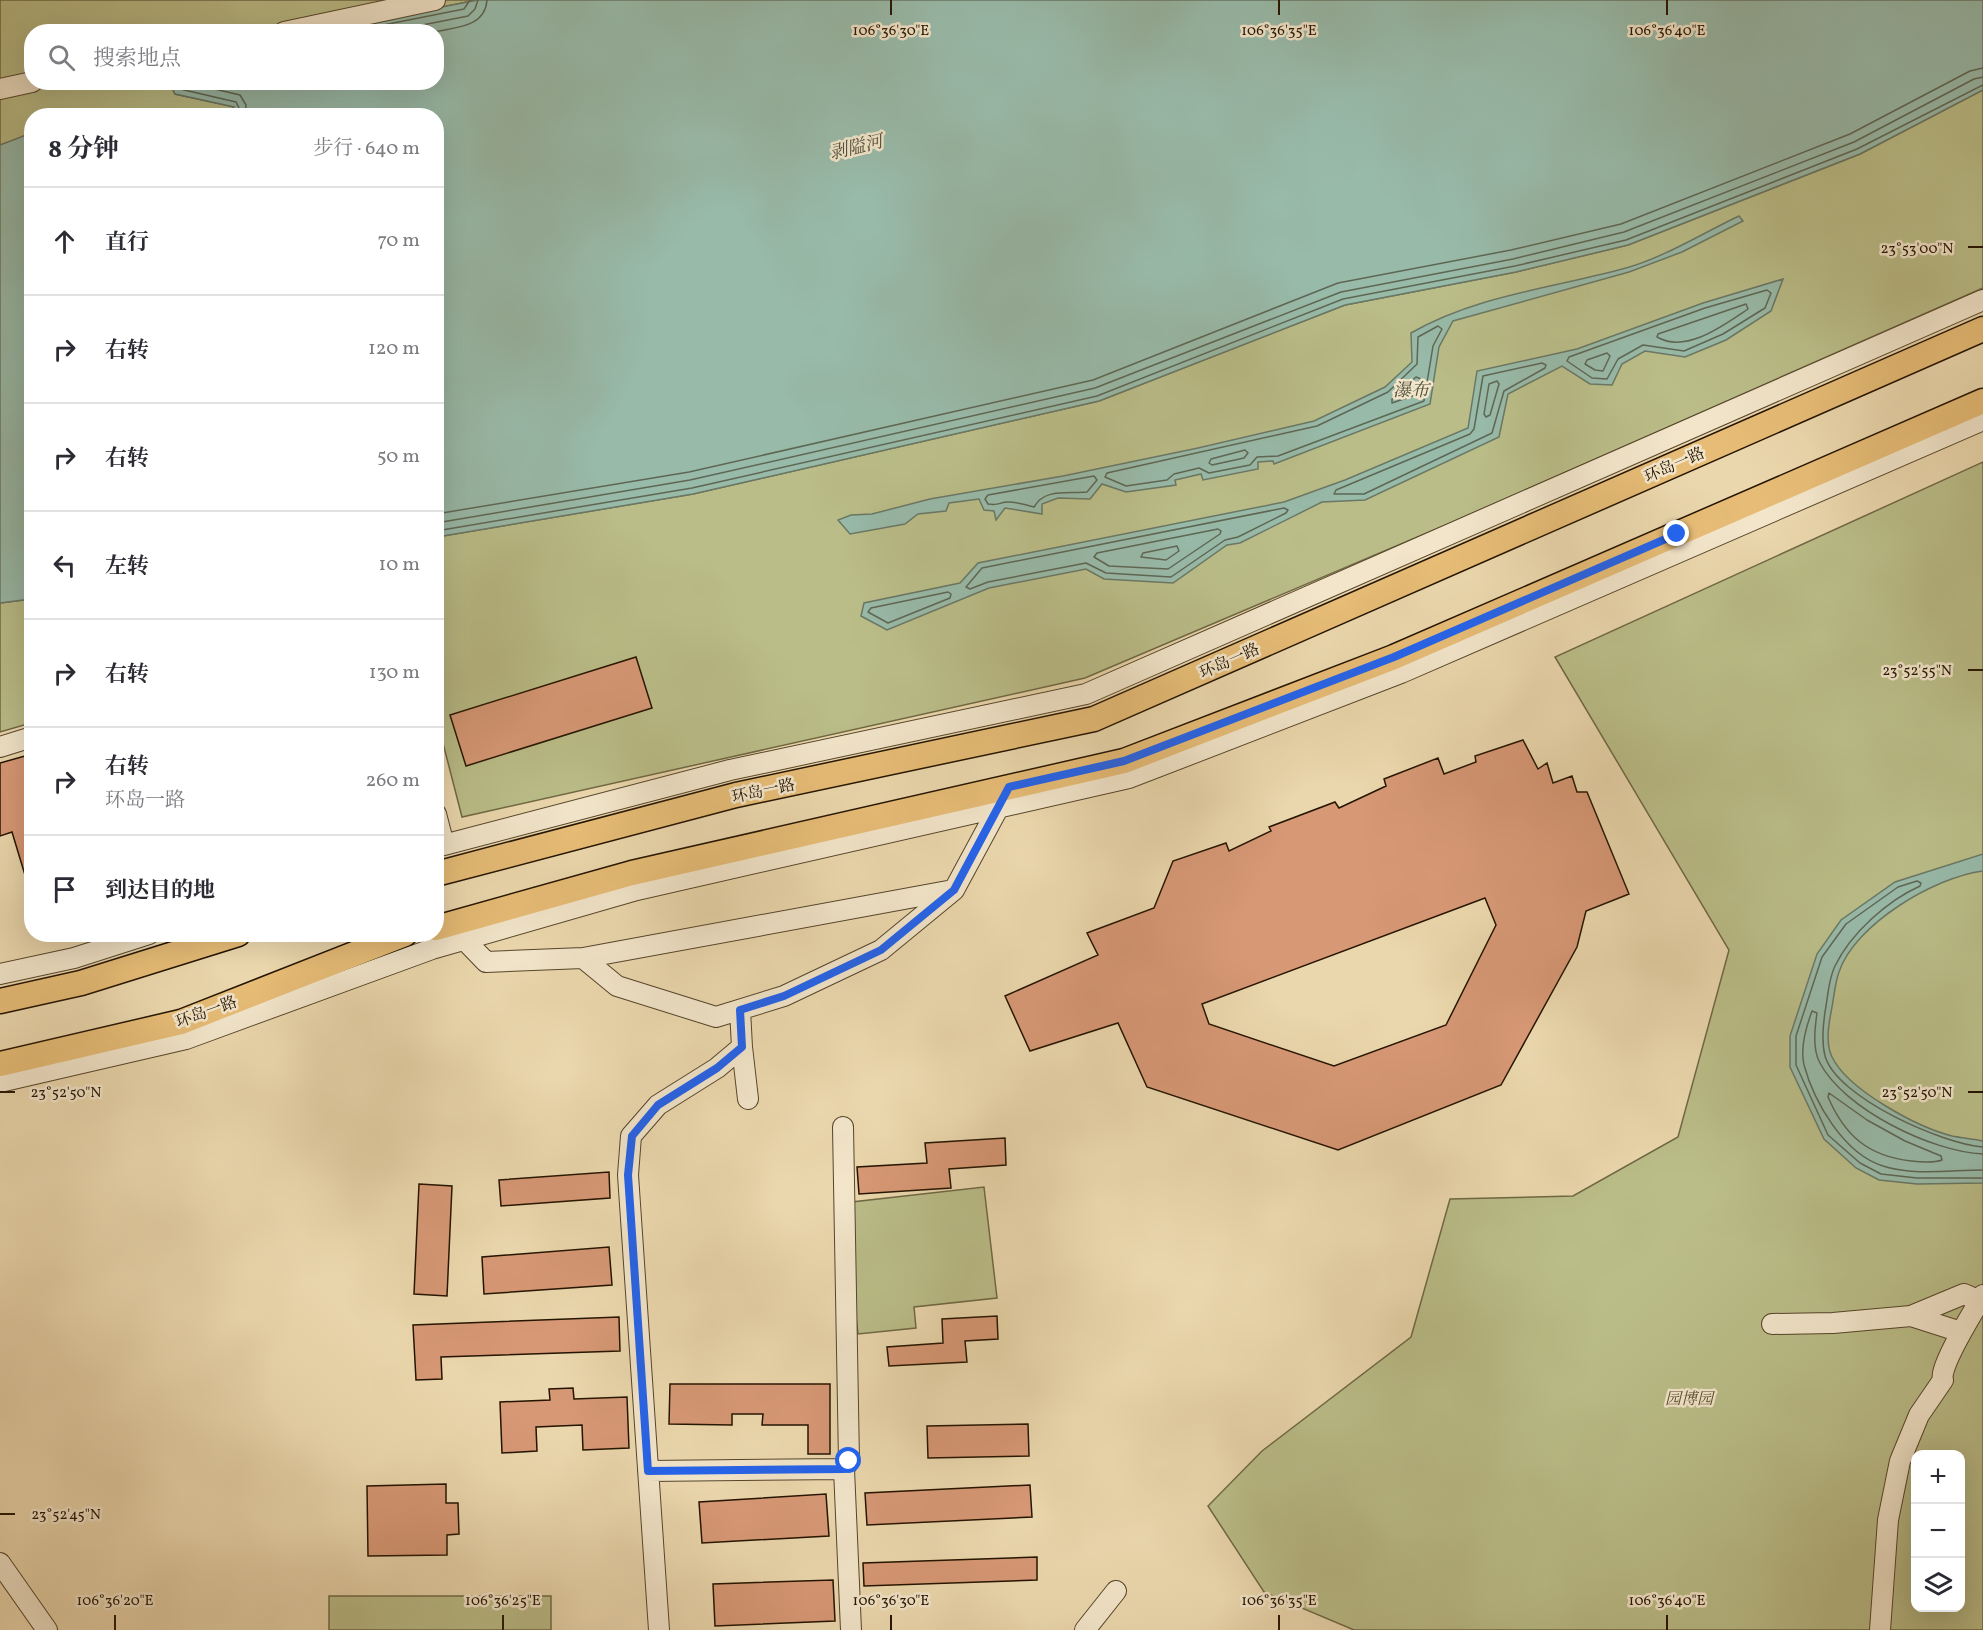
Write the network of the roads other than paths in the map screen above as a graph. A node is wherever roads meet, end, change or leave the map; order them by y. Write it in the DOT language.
graph roads {
  1 [pos="435,0"];
  2 [pos="322,24"];
  3 [pos="24,84"];
  4 [pos="0,89"];
  5 [pos="1983,300"];
  6 [pos="1983,329"];
  7 [pos="1976,409"];
  8 [pos="1983,420"];
  9 [pos="24,740"];
  10 [pos="0,747"];
  11 [pos="1003,797"];
  12 [pos="444,845"];
  13 [pos="444,872"];
  14 [pos="954,890"];
  15 [pos="451,931"];
  16 [pos="124,942"];
  17 [pos="212,942"];
  18 [pos="385,942"];
  19 [pos="424,942"];
  20 [pos="583,958"];
  21 [pos="0,974"];
  22 [pos="0,1001"];
  23 [pos="740,1010"];
  24 [pos="742,1047"];
  25 [pos="0,1064"];
  26 [pos="0,1082"];
  27 [pos="748,1099"];
  28 [pos="843,1127"];
  29 [pos="1981,1298"];
  30 [pos="1911,1316"];
  31 [pos="1772,1324"];
  32 [pos="1960,1332"];
  33 [pos="844,1469"];
  34 [pos="648,1471"];
  35 [pos="0,1563"];
  36 [pos="1116,1591"];
  37 [pos="47,1630"];
  38 [pos="659,1630"];
  39 [pos="851,1630"];
  40 [pos="1085,1630"];
  41 [pos="1880,1630"];
  1 -- 2 [label="street"];
  3 -- 4 [label="street"];
  5 -- 12 [label="street"];
  6 -- 13 [label="main road, 环岛一路"];
  7 -- 11 [label="main road"];
  8 -- 11 [label="street"];
  9 -- 10 [label="street"];
  11 -- 14 [label="street"];
  11 -- 15 [label="main road"];
  14 -- 20 [label="street"];
  14 -- 23 [label="street"];
  15 -- 20 [label="street"];
  16 -- 21 [label="street"];
  17 -- 22 [label="main road"];
  18 -- 25 [label="main road, 环岛一路"];
  19 -- 26 [label="street"];
  20 -- 23 [label="street"];
  23 -- 24 [label="street"];
  24 -- 27 [label="street"];
  24 -- 34 [label="street"];
  28 -- 33 [label="street"];
  29 -- 30 [label="street"];
  29 -- 32 [label="street"];
  30 -- 31 [label="street"];
  30 -- 32 [label="street"];
  32 -- 41 [label="street"];
  33 -- 34 [label="street"];
  33 -- 39 [label="street"];
  34 -- 38 [label="street"];
  35 -- 37 [label="street"];
  36 -- 40 [label="street"];
}
